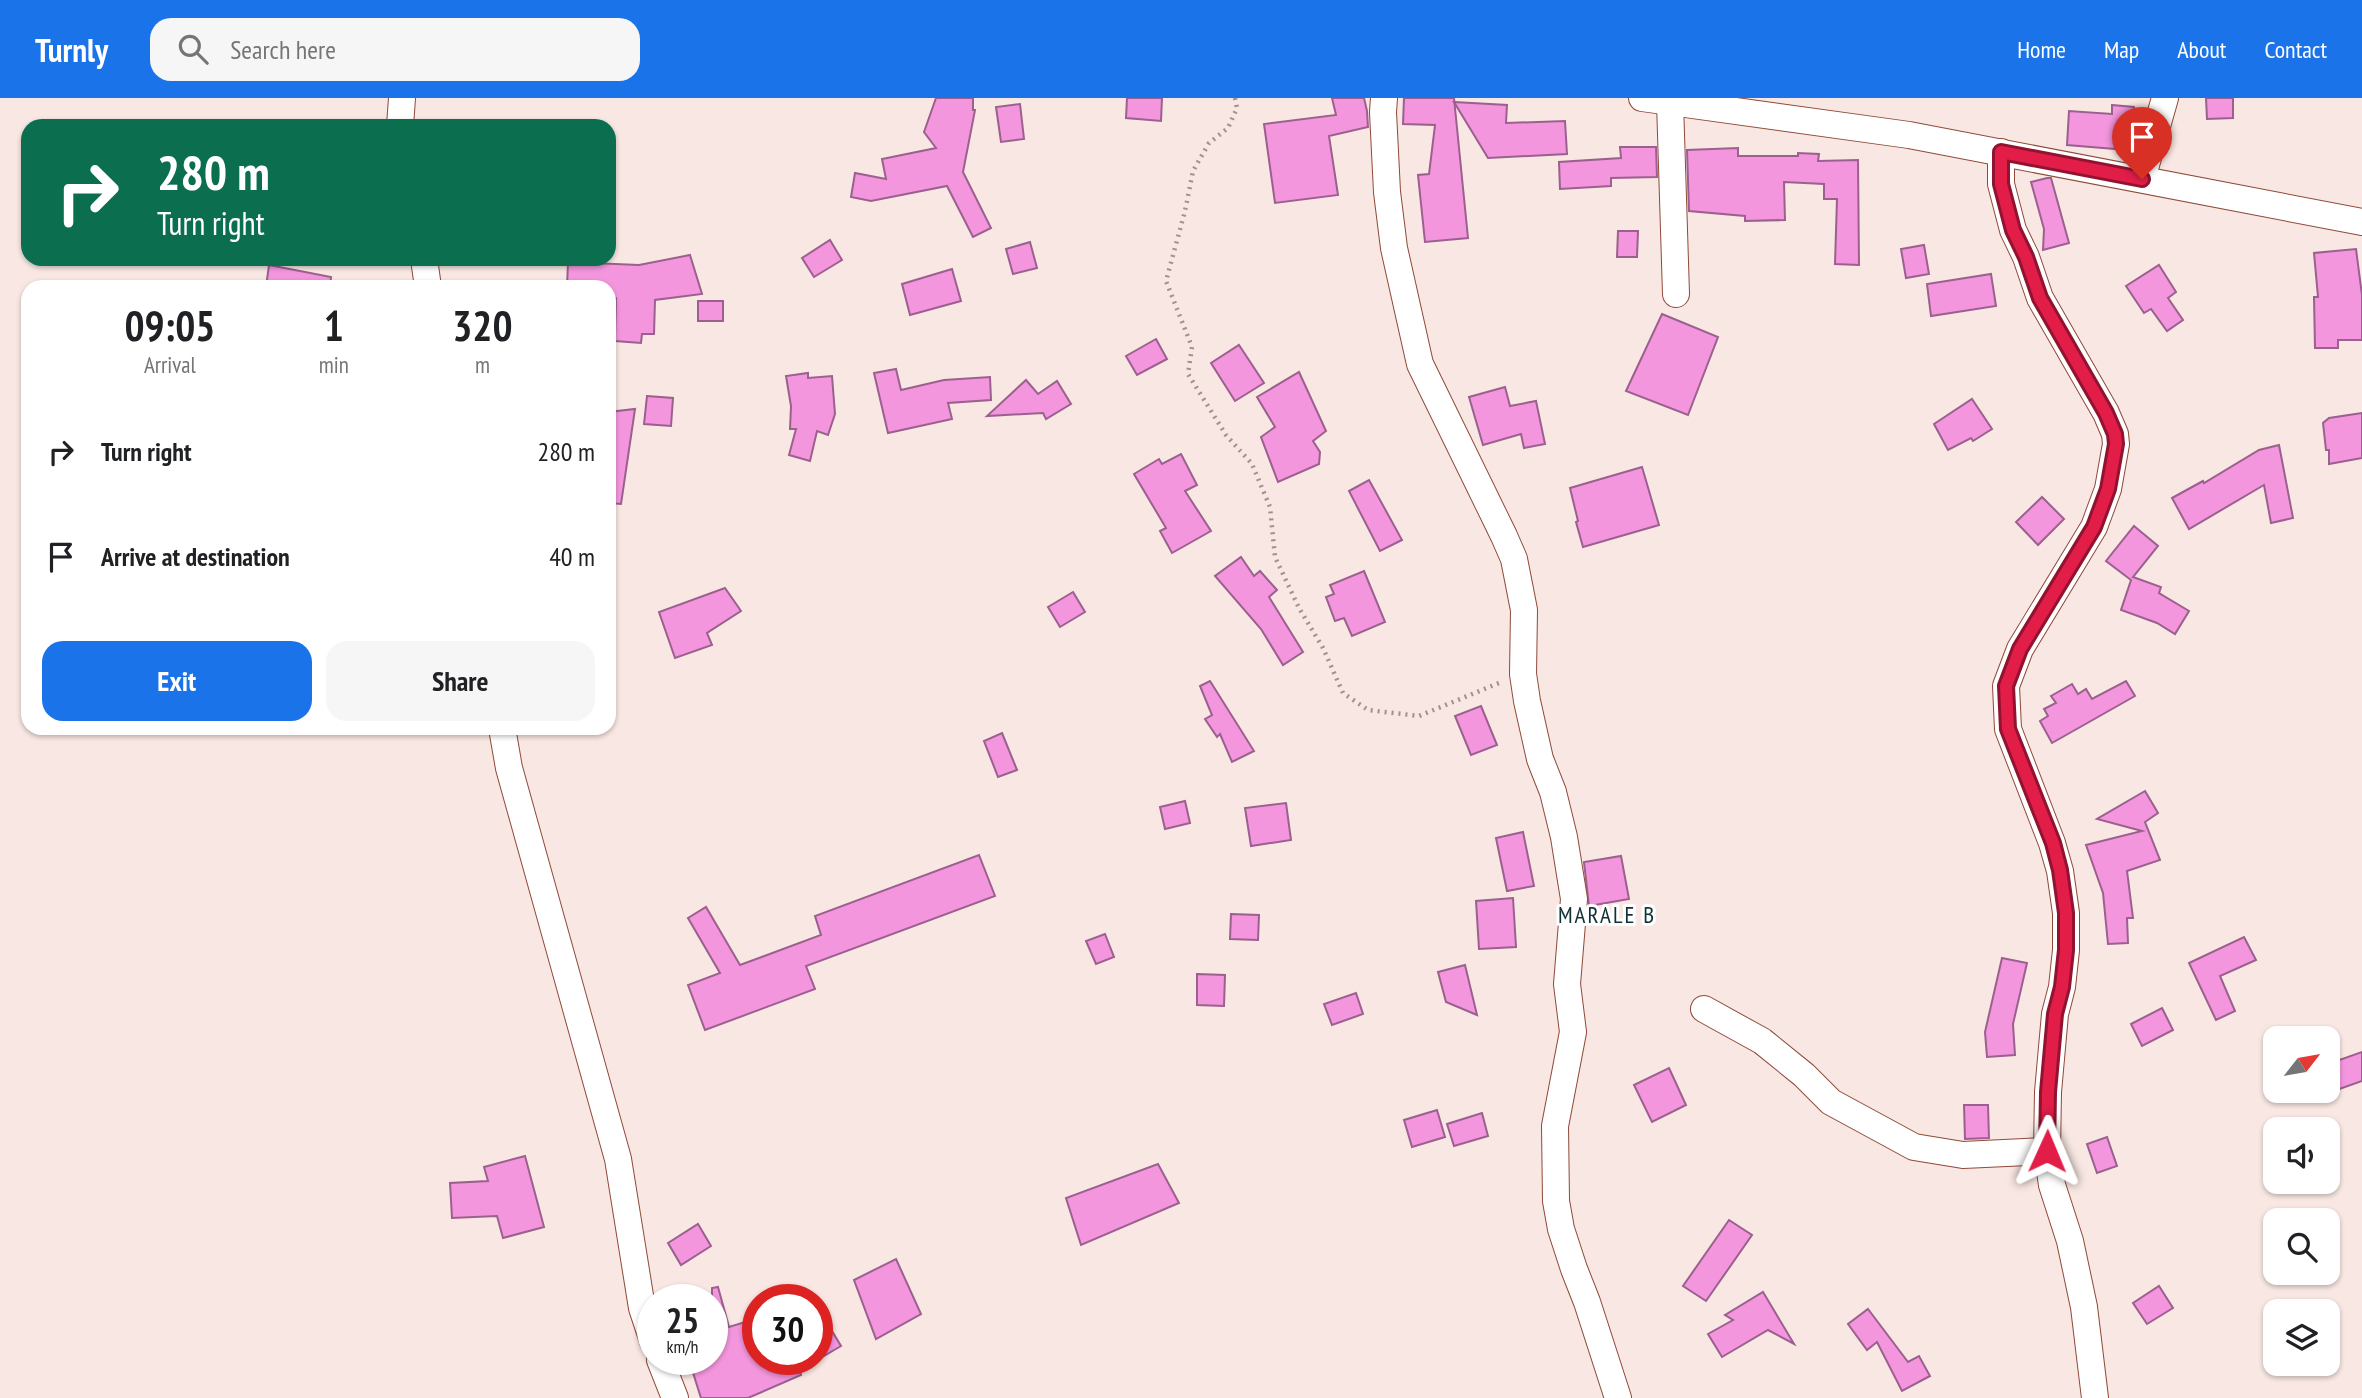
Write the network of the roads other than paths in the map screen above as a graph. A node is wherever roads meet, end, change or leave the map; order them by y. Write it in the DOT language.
graph roads {
  1 [pos="402,98"];
  2 [pos="1384,98"];
  3 [pos="2165,98"];
  4 [pos="1658,100"];
  5 [pos="400,119"];
  6 [pos="2001,152"];
  7 [pos="2142,179"];
  8 [pos="2362,222"];
  9 [pos="1676,295"];
  10 [pos="503,735"];
  11 [pos="1704,1009"];
  12 [pos="2047,1151"];
  13 [pos="638,1284"];
  14 [pos="666,1375"];
  15 [pos="676,1398"];
  16 [pos="1618,1398"];
  17 [pos="2095,1398"];
  1 -- 5 [label="street"];
  2 -- 16 [label="street"];
  3 -- 7 [label="street"];
  4 -- 6 [label="street"];
  4 -- 9 [label="street"];
  6 -- 7 [label="street"];
  6 -- 12 [label="street"];
  7 -- 8 [label="street"];
  10 -- 13 [label="street"];
  11 -- 12 [label="street"];
  12 -- 17 [label="street"];
  14 -- 15 [label="street"];
}
